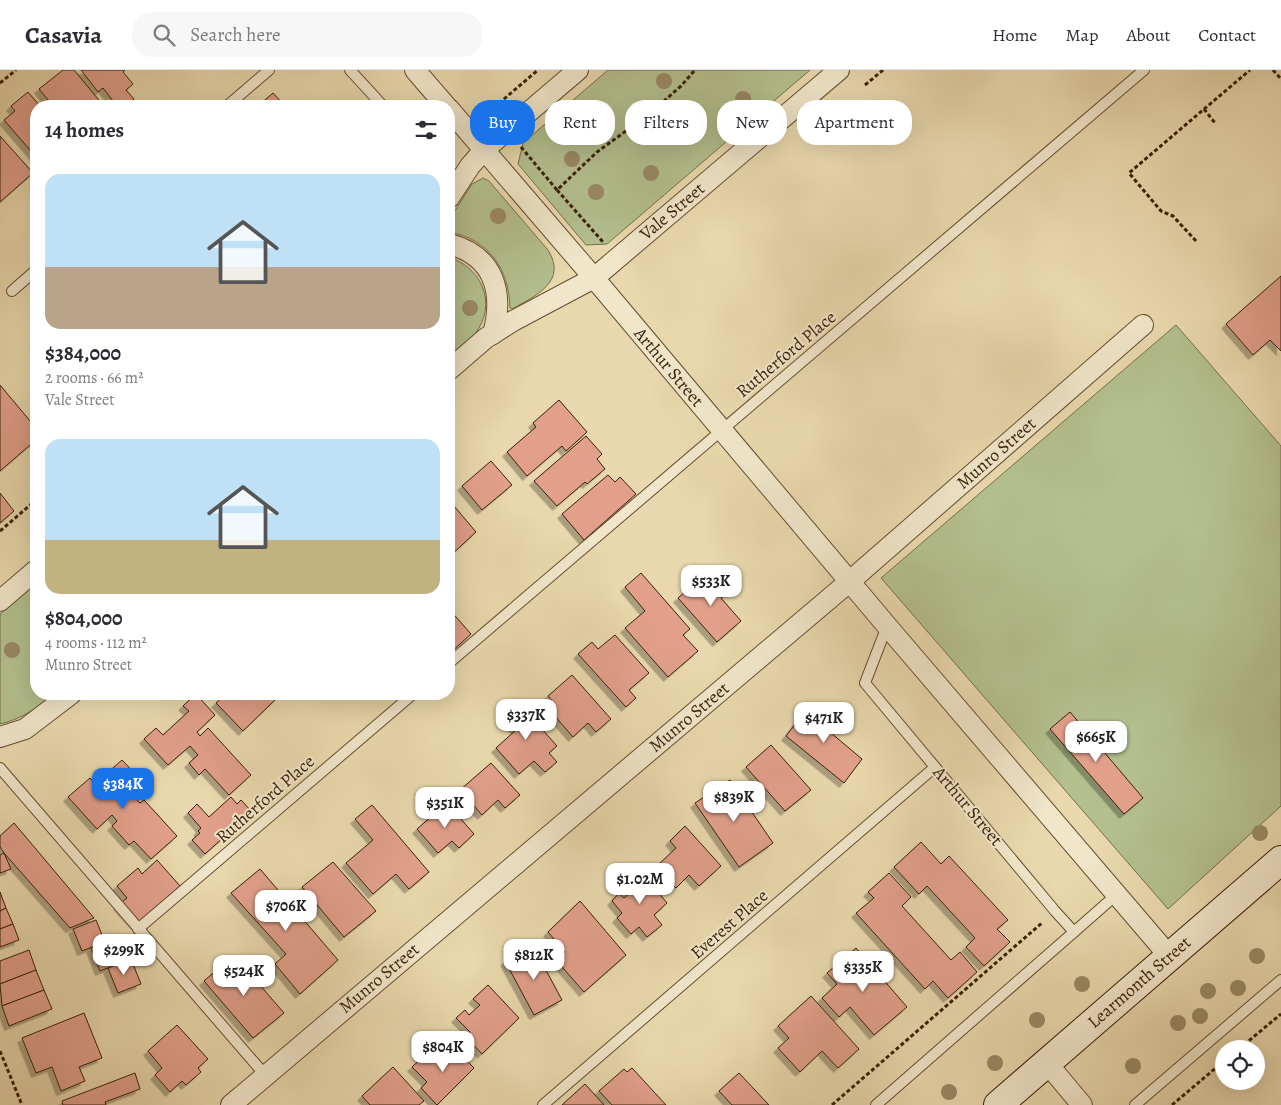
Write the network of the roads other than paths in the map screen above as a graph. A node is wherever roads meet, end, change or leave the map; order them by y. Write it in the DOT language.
graph roads {
  1 [pos="269,70"];
  2 [pos="350,70"];
  3 [pos="416,70"];
  4 [pos="578,70"];
  5 [pos="839,70"];
  6 [pos="1144,70"];
  7 [pos="234,100"];
  8 [pos="378,100"];
  9 [pos="438,100"];
  10 [pos="455,118"];
  11 [pos="484,150"];
  12 [pos="455,189"];
  13 [pos="455,246"];
  14 [pos="30,275"];
  15 [pos="594,278"];
  16 [pos="12,291"];
  17 [pos="1143,326"];
  18 [pos="493,334"];
  19 [pos="455,365"];
  20 [pos="722,430"];
  21 [pos="30,575"];
  22 [pos="849,582"];
  23 [pos="1,599"];
  24 [pos="887,626"];
  25 [pos="455,658"];
  26 [pos="63,700"];
  27 [pos="406,700"];
  28 [pos="0,737"];
  29 [pos="935,767"];
  30 [pos="0,768"];
  31 [pos="1281,860"];
  32 [pos="1116,895"];
  33 [pos="138,929"];
  34 [pos="1074,932"];
  35 [pos="1170,957"];
  36 [pos="1281,980"];
  37 [pos="1046,1062"];
  38 [pos="265,1075"];
  39 [pos="231,1105"];
  40 [pos="544,1105"];
  41 [pos="876,1105"];
  42 [pos="998,1105"];
  43 [pos="1082,1105"];
  44 [pos="1135,1105"];
  1 -- 7 [label="lane"];
  2 -- 8 [label="lane"];
  3 -- 9 [label="street, Arthur Street"];
  4 -- 11 [label="street"];
  5 -- 15 [label="street, Vale Street"];
  6 -- 20 [label="lane, Rutherford Place"];
  10 -- 11 [label="street, Arthur Street"];
  11 -- 12 [label="street"];
  11 -- 15 [label="street, Arthur Street"];
  13 -- 18 [label="street"];
  14 -- 16 [label="lane"];
  15 -- 18 [label="street, Vale Street"];
  15 -- 20 [label="street, Arthur Street"];
  17 -- 22 [label="street, Munro Street"];
  18 -- 19 [label="street, Vale Street"];
  20 -- 22 [label="street, Arthur Street"];
  20 -- 25 [label="lane, Rutherford Place"];
  21 -- 23 [label="street"];
  22 -- 24 [label="street, Arthur Street"];
  22 -- 38 [label="street, Munro Street"];
  24 -- 29 [label="lane, Arthur Street"];
  24 -- 32 [label="street, Arthur Street"];
  26 -- 28 [label="street"];
  27 -- 33 [label="lane, Rutherford Place"];
  29 -- 34 [label="lane, Arthur Street"];
  29 -- 40 [label="lane, Everest Place"];
  30 -- 33 [label="lane"];
  31 -- 35 [label="street, Learmonth Street"];
  32 -- 34 [label="lane"];
  32 -- 35 [label="street, Arthur Street"];
  33 -- 38 [label="lane"];
  34 -- 41 [label="lane"];
  35 -- 37 [label="street, Learmonth Street"];
  36 -- 44 [label="lane"];
  37 -- 42 [label="street, Learmonth Street"];
  37 -- 43 [label="street"];
  38 -- 39 [label="street, Munro Street"];
}
